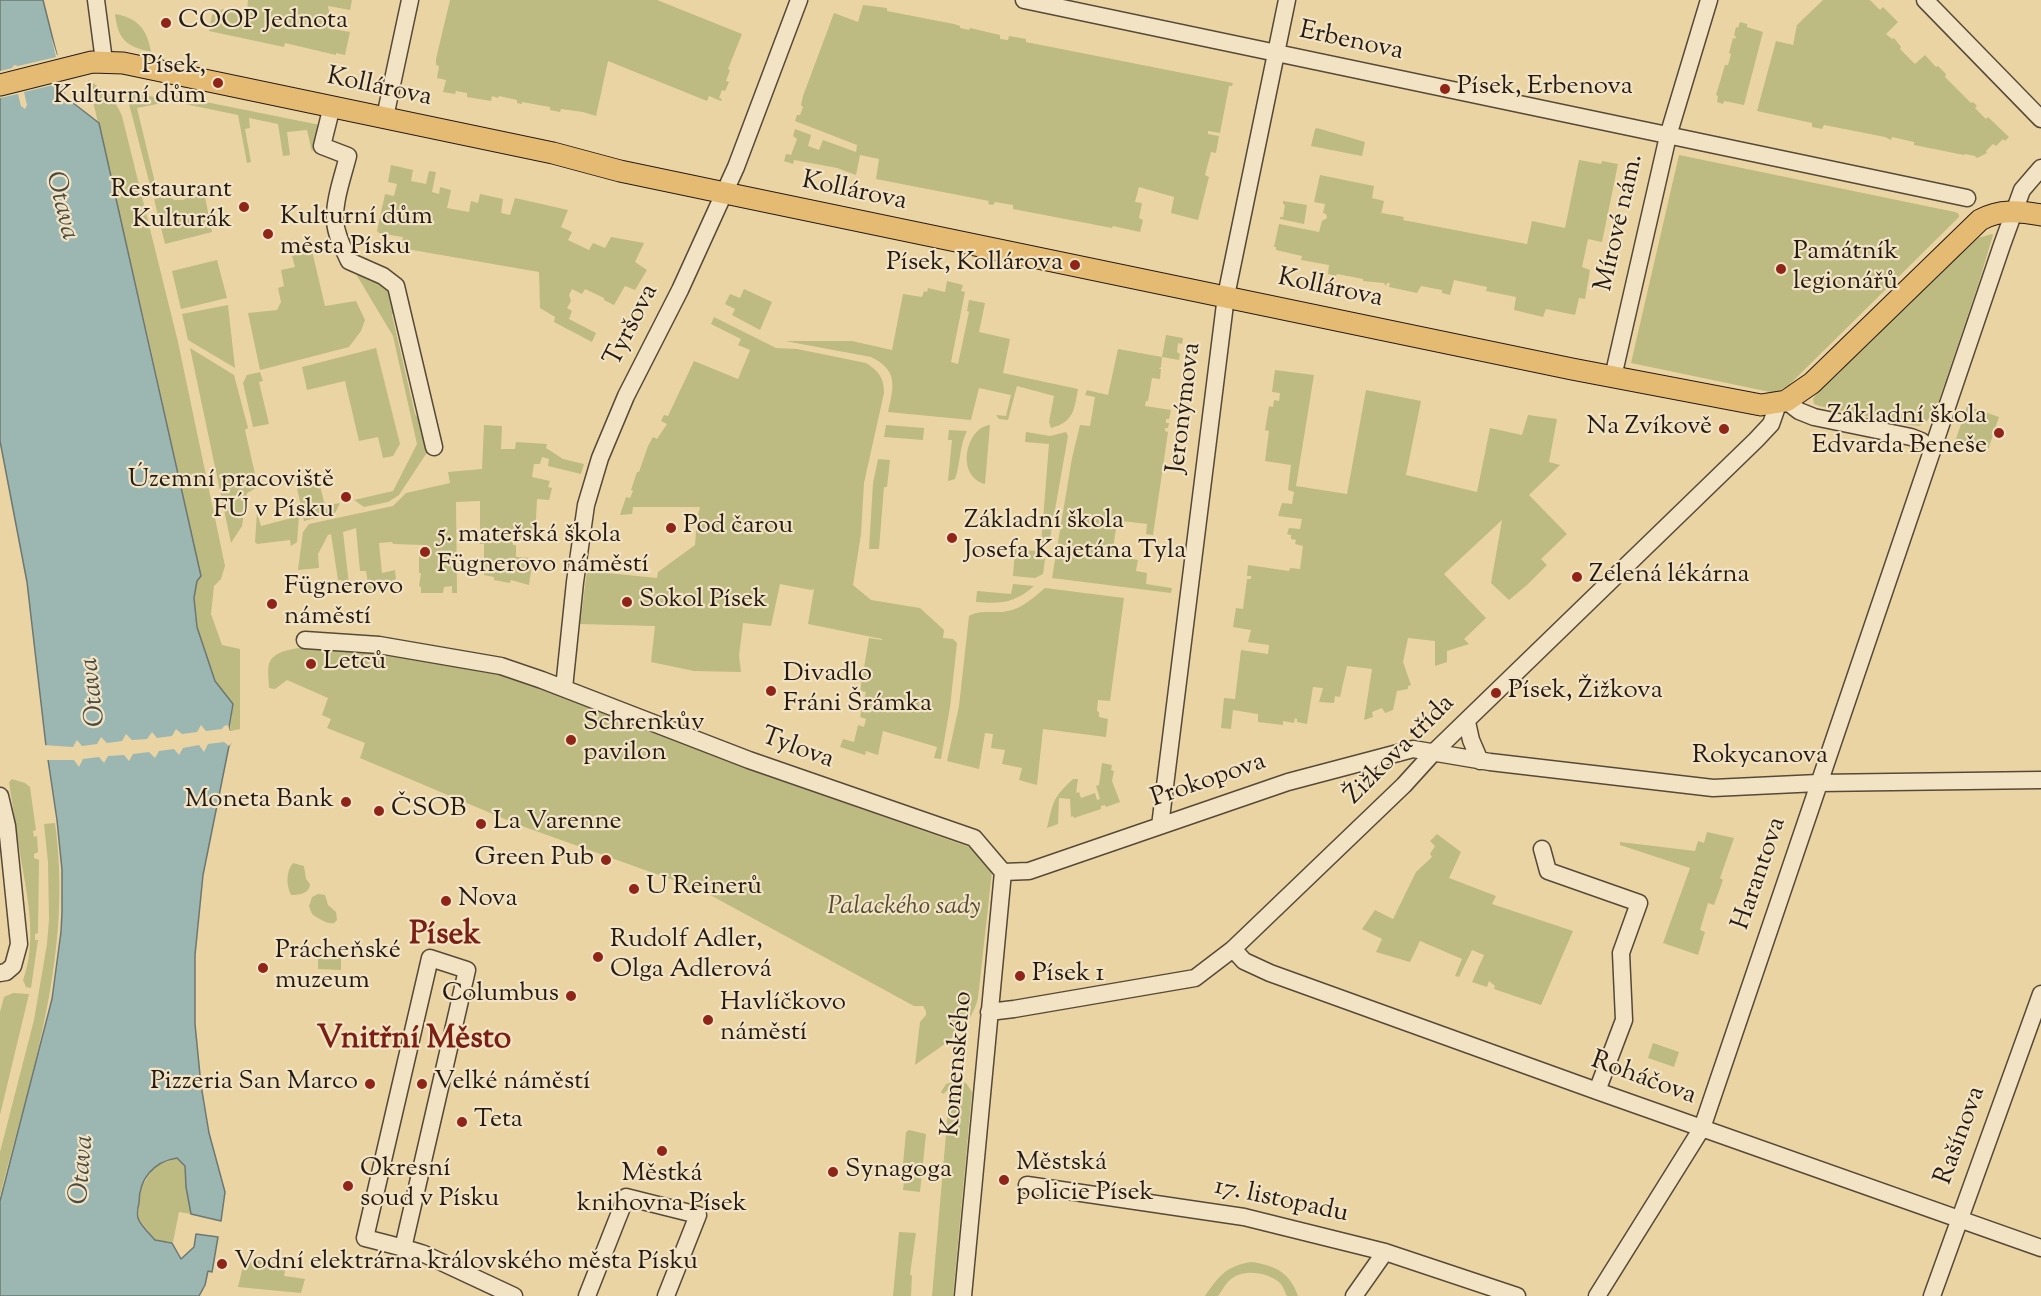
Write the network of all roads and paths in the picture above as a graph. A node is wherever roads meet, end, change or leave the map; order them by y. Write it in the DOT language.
graph roads {
  1 [pos="96,0"];
  2 [pos="410,0"];
  3 [pos="799,0"];
  4 [pos="1024,0"];
  5 [pos="1287,0"];
  6 [pos="1709,0"];
  7 [pos="1925,0"];
  8 [pos="1276,53"];
  9 [pos="94,63"];
  10 [pos="0,86"];
  11 [pos="332,106"];
  12 [pos="384,117"];
  13 [pos="2041,119"];
  14 [pos="1668,136"];
  15 [pos="2041,168"];
  16 [pos="724,193"];
  17 [pos="1966,198"];
  18 [pos="2014,211"];
  19 [pos="2041,215"];
  20 [pos="1226,297"];
  21 [pos="1613,377"];
  22 [pos="1782,402"];
  23 [pos="434,447"];
  24 [pos="1931,448"];
  25 [pos="305,640"];
  26 [pos="564,688"];
  27 [pos="1467,722"];
  28 [pos="1433,753"];
  29 [pos="1389,754"];
  30 [pos="1480,761"];
  31 [pos="2041,780"];
  32 [pos="1818,783"];
  33 [pos="1404,785"];
  34 [pos="0,796"];
  35 [pos="1160,826"];
  36 [pos="1542,849"];
  37 [pos="1003,872"];
  38 [pos="1233,949"];
  39 [pos="0,973"];
  40 [pos="2040,998"];
  41 [pos="989,1012"];
  42 [pos="1597,1091"];
  43 [pos="1702,1128"];
  44 [pos="1027,1185"];
  45 [pos="1959,1219"];
  46 [pos="403,1248"];
  47 [pos="2041,1248"];
  48 [pos="1385,1252"];
  49 [pos="514,1296"];
  50 [pos="587,1296"];
  51 [pos="666,1296"];
  52 [pos="963,1296"];
  53 [pos="1354,1296"];
  54 [pos="1517,1296"];
  55 [pos="1597,1296"];
  56 [pos="1932,1296"];
  1 -- 9 [label="street"];
  2 -- 12 [label="street"];
  3 -- 16 [label="street, Tyršova"];
  4 -- 8 [label="street, Erbenova"];
  5 -- 8 [label="street, Jeronýmova"];
  6 -- 14 [label="street"];
  7 -- 13 [label="street"];
  8 -- 14 [label="street, Erbenova"];
  8 -- 20 [label="street, Jeronýmova"];
  9 -- 10 [label="main road"];
  9 -- 11 [label="main road, Kollárova"];
  11 -- 12 [label="main road, Kollárova"];
  11 -- 23 [label="street"];
  12 -- 16 [label="main road, Kollárova"];
  14 -- 17 [label="street, Mírové nám."];
  14 -- 21 [label="street, Mírové nám."];
  15 -- 18 [label="street"];
  16 -- 20 [label="main road, Kollárova"];
  16 -- 26 [label="street, Tyršova"];
  18 -- 19 [label="main road"];
  18 -- 22 [label="main road"];
  18 -- 24 [label="street"];
  20 -- 21 [label="main road, Kollárova"];
  20 -- 35 [label="street, Jeronýmova"];
  21 -- 22 [label="main road"];
  22 -- 24 [label="street"];
  22 -- 27 [label="street, Žižkova třída"];
  24 -- 32 [label="street, Harantova"];
  25 -- 26 [label="street"];
  26 -- 37 [label="street, Tylova"];
  27 -- 28 [label="street, Žižkova třída"];
  27 -- 30 [label="street"];
  28 -- 29 [label="street, Prokopova"];
  28 -- 30 [label="street, Rokycanova"];
  28 -- 33 [label="street, Žižkova třída"];
  29 -- 33 [label="street"];
  29 -- 35 [label="street, Prokopova"];
  30 -- 32 [label="street, Rokycanova"];
  31 -- 32 [label="street, Rokycanova"];
  32 -- 43 [label="street, Harantova"];
  33 -- 38 [label="street, Žižkova třída"];
  34 -- 39 [label="street"];
  35 -- 37 [label="street, Prokopova"];
  36 -- 42 [label="street"];
  37 -- 41 [label="street, Komenského"];
  38 -- 41 [label="street, Žižkova třída"];
  38 -- 42 [label="street, Roháčova"];
  40 -- 45 [label="street, Rašínova"];
  41 -- 52 [label="street, Komenského"];
  42 -- 43 [label="street, Roháčova"];
  43 -- 45 [label="street, Roháčova"];
  43 -- 55 [label="street, Harantova"];
  44 -- 48 [label="street, 17. listopadu"];
  45 -- 47 [label="street, Roháčova"];
  45 -- 56 [label="street, Rašínova"];
  46 -- 46 [label="street"];
  46 -- 49 [label="street"];
  48 -- 53 [label="street"];
  48 -- 54 [label="street, 17. listopadu"];
  50 -- 51 [label="street"];
}
